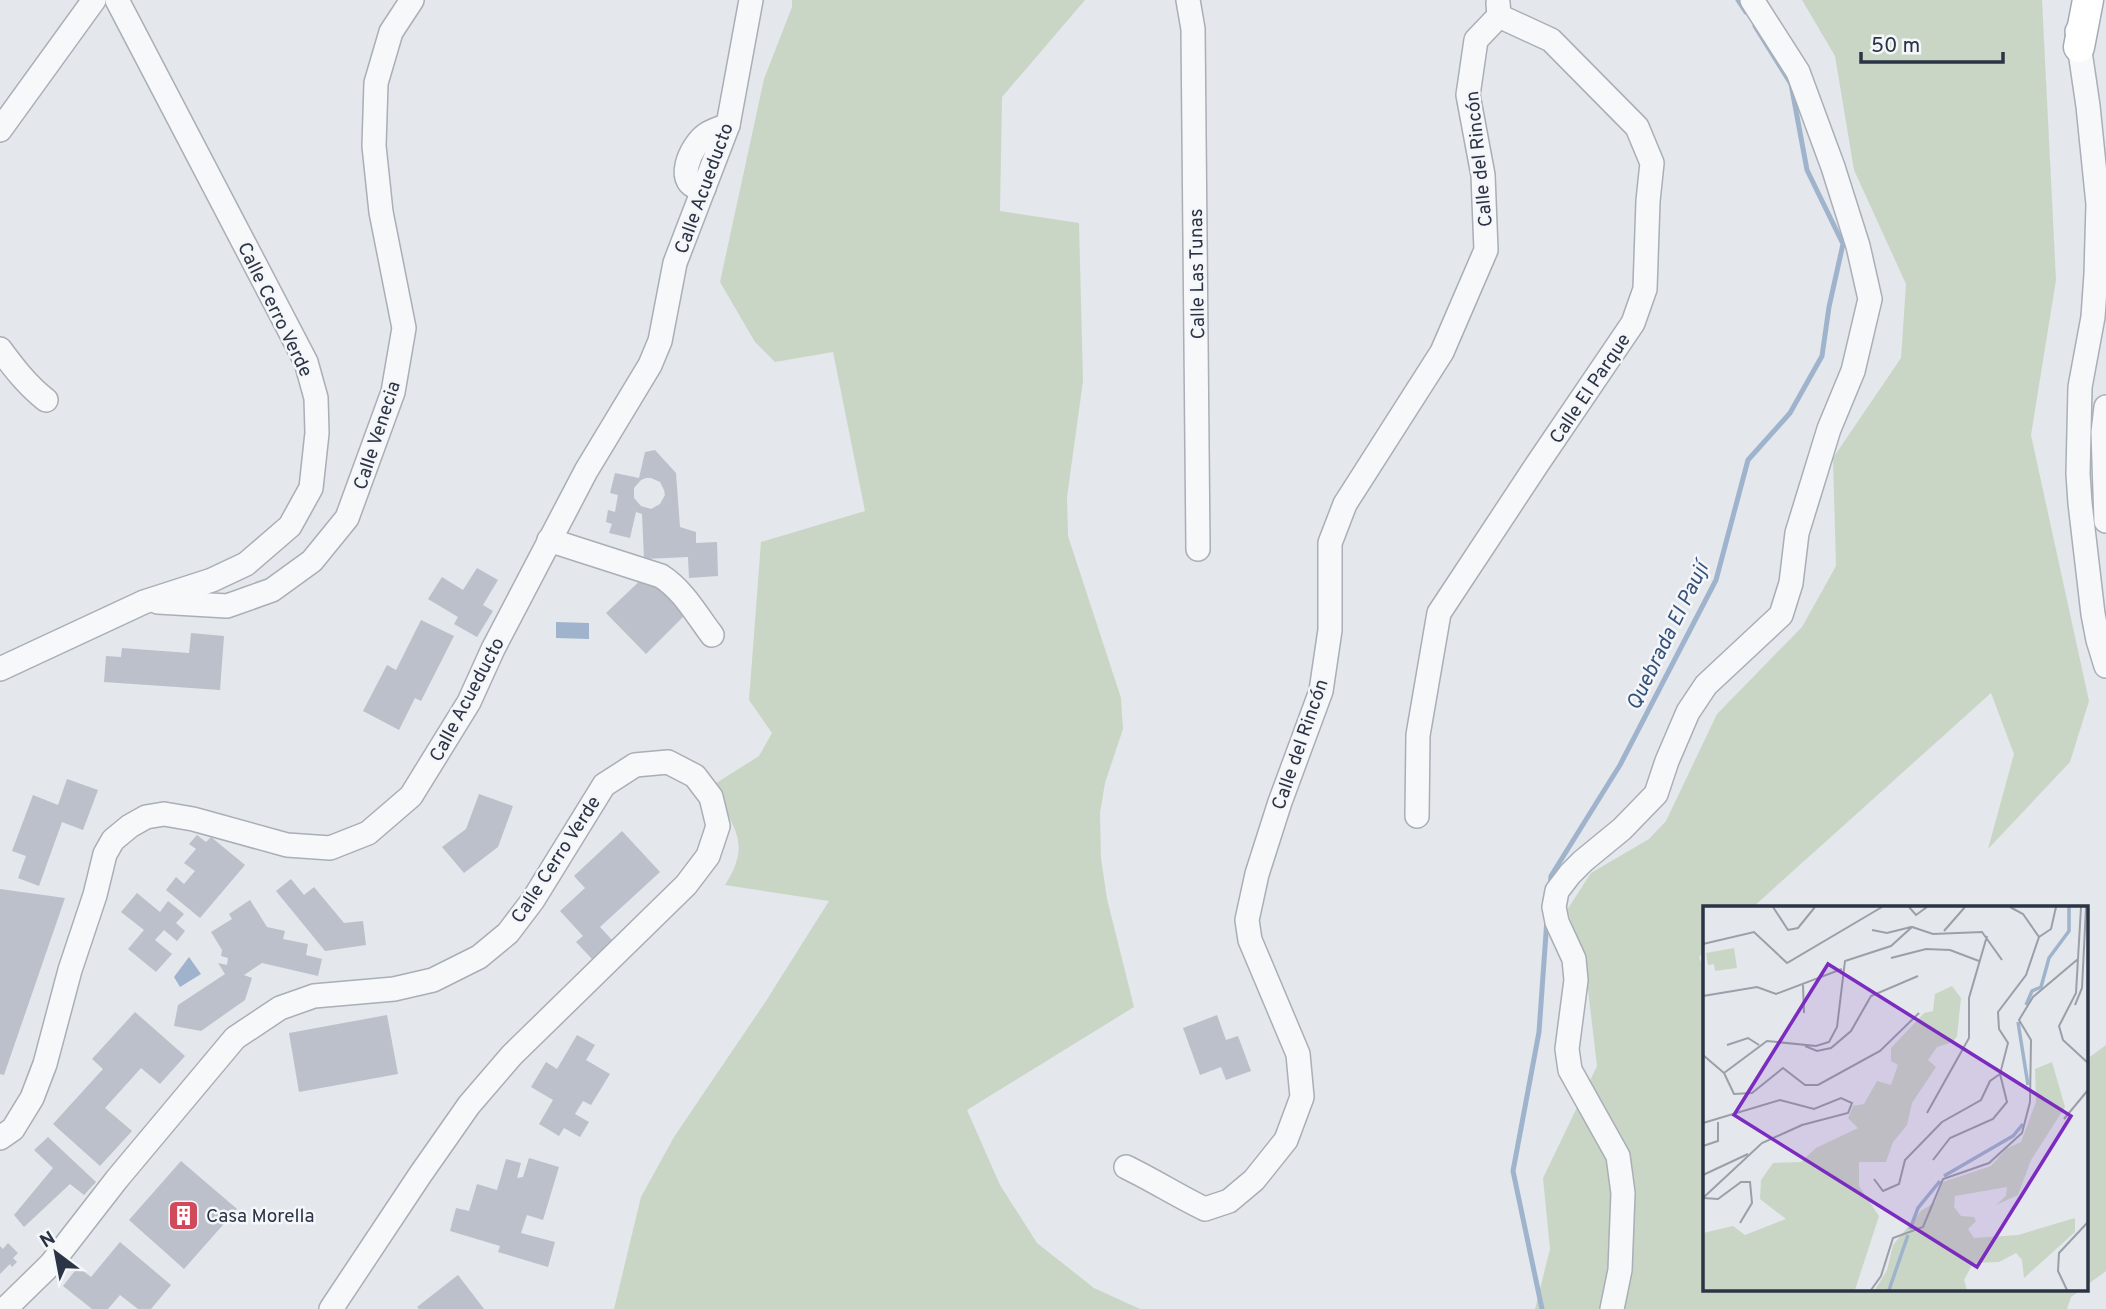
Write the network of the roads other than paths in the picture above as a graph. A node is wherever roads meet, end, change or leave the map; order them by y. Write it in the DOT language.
graph roads {
  1 [pos="94,0"];
  2 [pos="117,0"];
  3 [pos="412,0"];
  4 [pos="751,0"];
  5 [pos="1188,0"];
  6 [pos="1752,0"];
  7 [pos="2073,0"];
  8 [pos="2088,0"];
  9 [pos="1498,8"];
  10 [pos="2079,47"];
  11 [pos="0,130"];
  12 [pos="0,349"];
  13 [pos="2097,353"];
  14 [pos="46,400"];
  15 [pos="2106,407"];
  16 [pos="2106,521"];
  17 [pos="550,540"];
  18 [pos="1198,549"];
  19 [pos="144,602"];
  20 [pos="712,635"];
  21 [pos="2106,666"];
  22 [pos="0,669"];
  23 [pos="1417,816"];
  24 [pos="0,1138"];
  25 [pos="1126,1167"];
  26 [pos="5,1309"];
  27 [pos="331,1309"];
  28 [pos="1612,1309"];
  1 -- 11 [label="street"];
  2 -- 19 [label="street, Calle Cerro Verde"];
  3 -- 19 [label="street, Calle Venecia"];
  4 -- 17 [label="street, Calle Acueducto"];
  5 -- 18 [label="street, Calle Las Tunas"];
  6 -- 28 [label="street"];
  7 -- 10 [label="street"];
  8 -- 10 [label="main road"];
  9 -- 23 [label="street, Calle El Parque"];
  9 -- 25 [label="street, Calle del Rincón"];
  10 -- 13 [label="street"];
  12 -- 14 [label="street"];
  13 -- 21 [label="street"];
  15 -- 16 [label="street"];
  17 -- 20 [label="street"];
  17 -- 24 [label="street, Calle Acueducto"];
  19 -- 22 [label="street, Calle Cerro Verde"];
  26 -- 27 [label="street, Calle Cerro Verde"];
}
